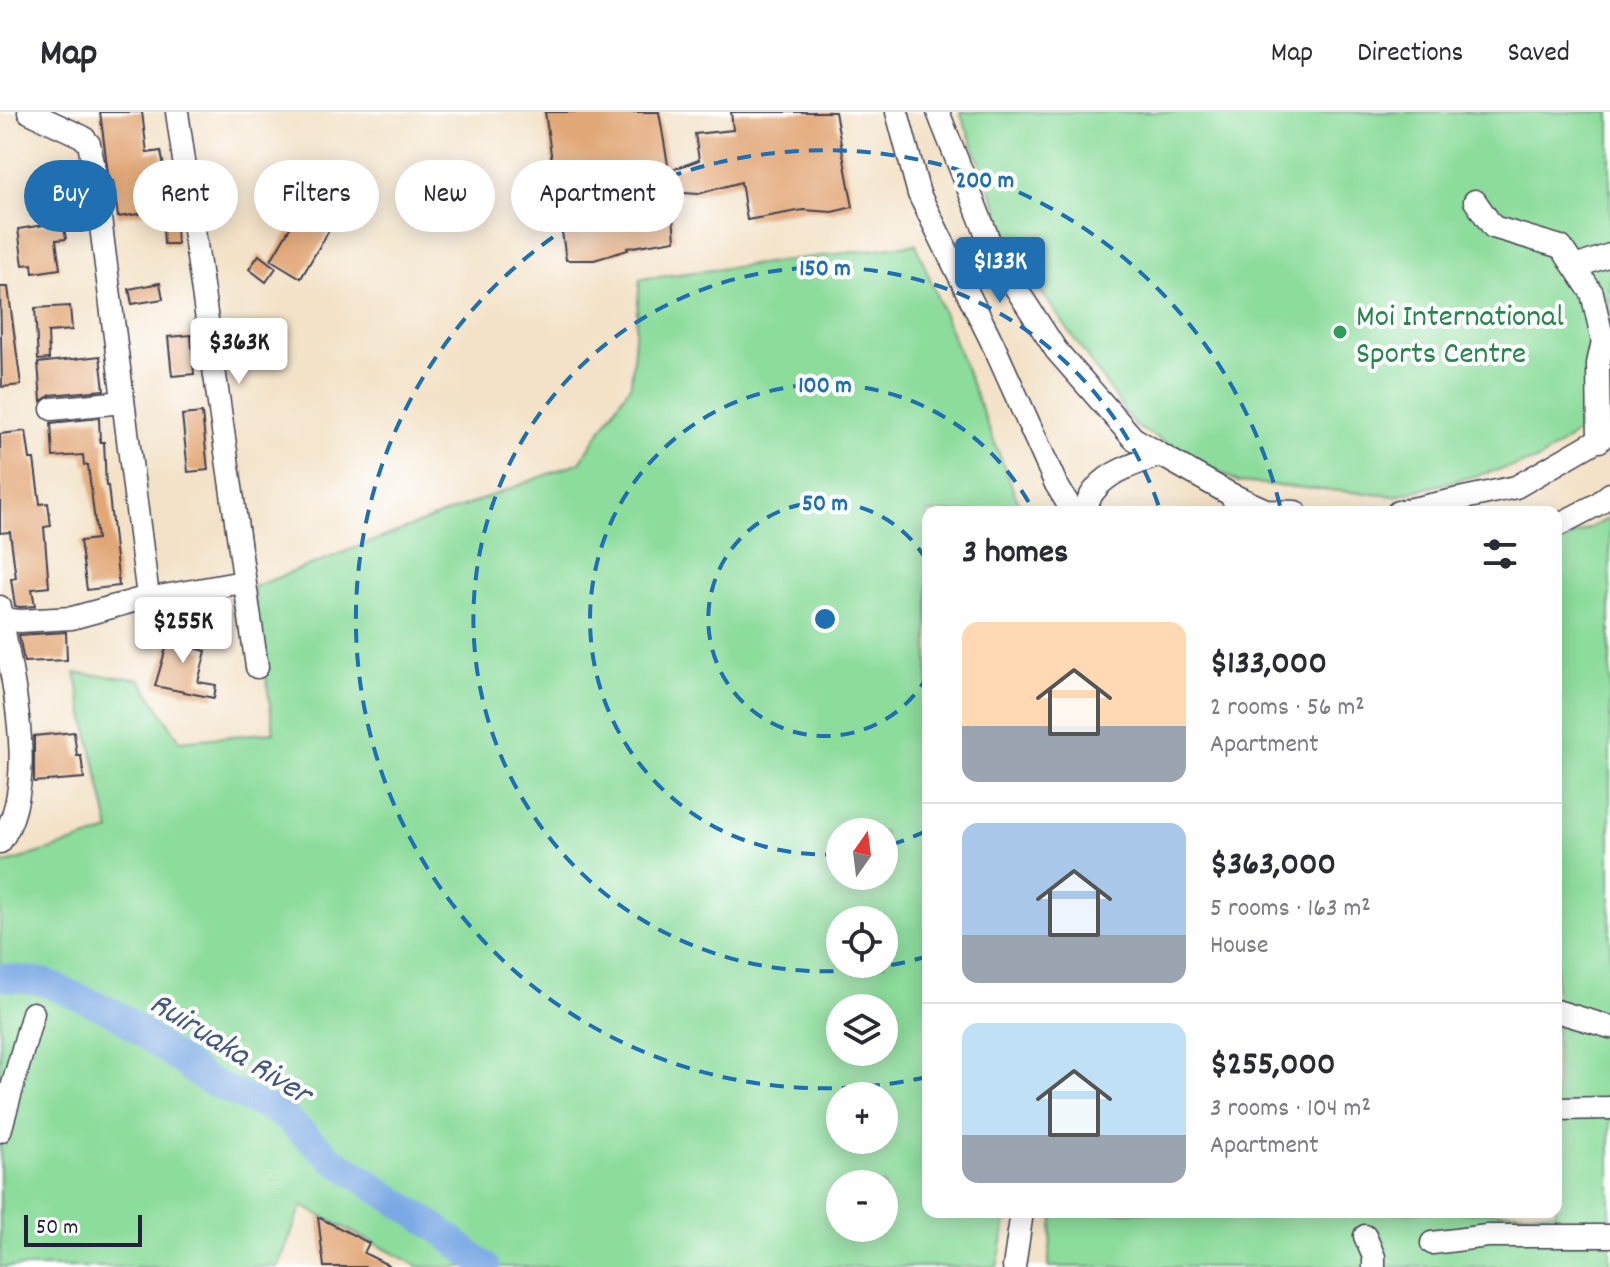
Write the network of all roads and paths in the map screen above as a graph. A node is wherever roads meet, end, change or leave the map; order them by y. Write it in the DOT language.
graph roads {
  1 [pos="29,112"];
  2 [pos="177,112"];
  3 [pos="897,112"];
  4 [pos="938,112"];
  5 [pos="1475,201"];
  6 [pos="1610,255"];
  7 [pos="1575,267"];
  8 [pos="123,402"];
  9 [pos="52,409"];
  10 [pos="1604,437"];
  11 [pos="1161,455"];
  12 [pos="1610,494"];
  13 [pos="1236,503"];
  14 [pos="1069,506"];
  15 [pos="1087,506"];
  16 [pos="1426,506"];
  17 [pos="1562,523"];
  18 [pos="243,582"];
  19 [pos="147,599"];
  20 [pos="1,612"];
  21 [pos="257,667"];
  22 [pos="0,842"];
  23 [pos="33,1013"];
  24 [pos="1562,1013"];
  25 [pos="1610,1027"];
  26 [pos="1610,1108"];
  27 [pos="1562,1109"];
  28 [pos="0,1131"];
  29 [pos="1021,1218"];
  30 [pos="1365,1236"];
  31 [pos="1610,1236"];
  32 [pos="1432,1243"];
  33 [pos="1014,1267"];
  34 [pos="1374,1267"];
  1 -- 8 [label="street"];
  2 -- 18 [label="street"];
  3 -- 14 [label="street"];
  4 -- 11 [label="street"];
  5 -- 7 [label="street"];
  6 -- 7 [label="street"];
  7 -- 10 [label="street"];
  8 -- 9 [label="street"];
  8 -- 19 [label="street"];
  10 -- 16 [label="street"];
  11 -- 13 [label="street"];
  11 -- 15 [label="street"];
  12 -- 17 [label="street"];
  18 -- 19 [label="street"];
  18 -- 21 [label="street"];
  19 -- 20 [label="street"];
  20 -- 22 [label="street"];
  23 -- 28 [label="street"];
  24 -- 25 [label="street"];
  26 -- 27 [label="street"];
  29 -- 33 [label="street"];
  30 -- 34 [label="street"];
  31 -- 32 [label="street"];
}
